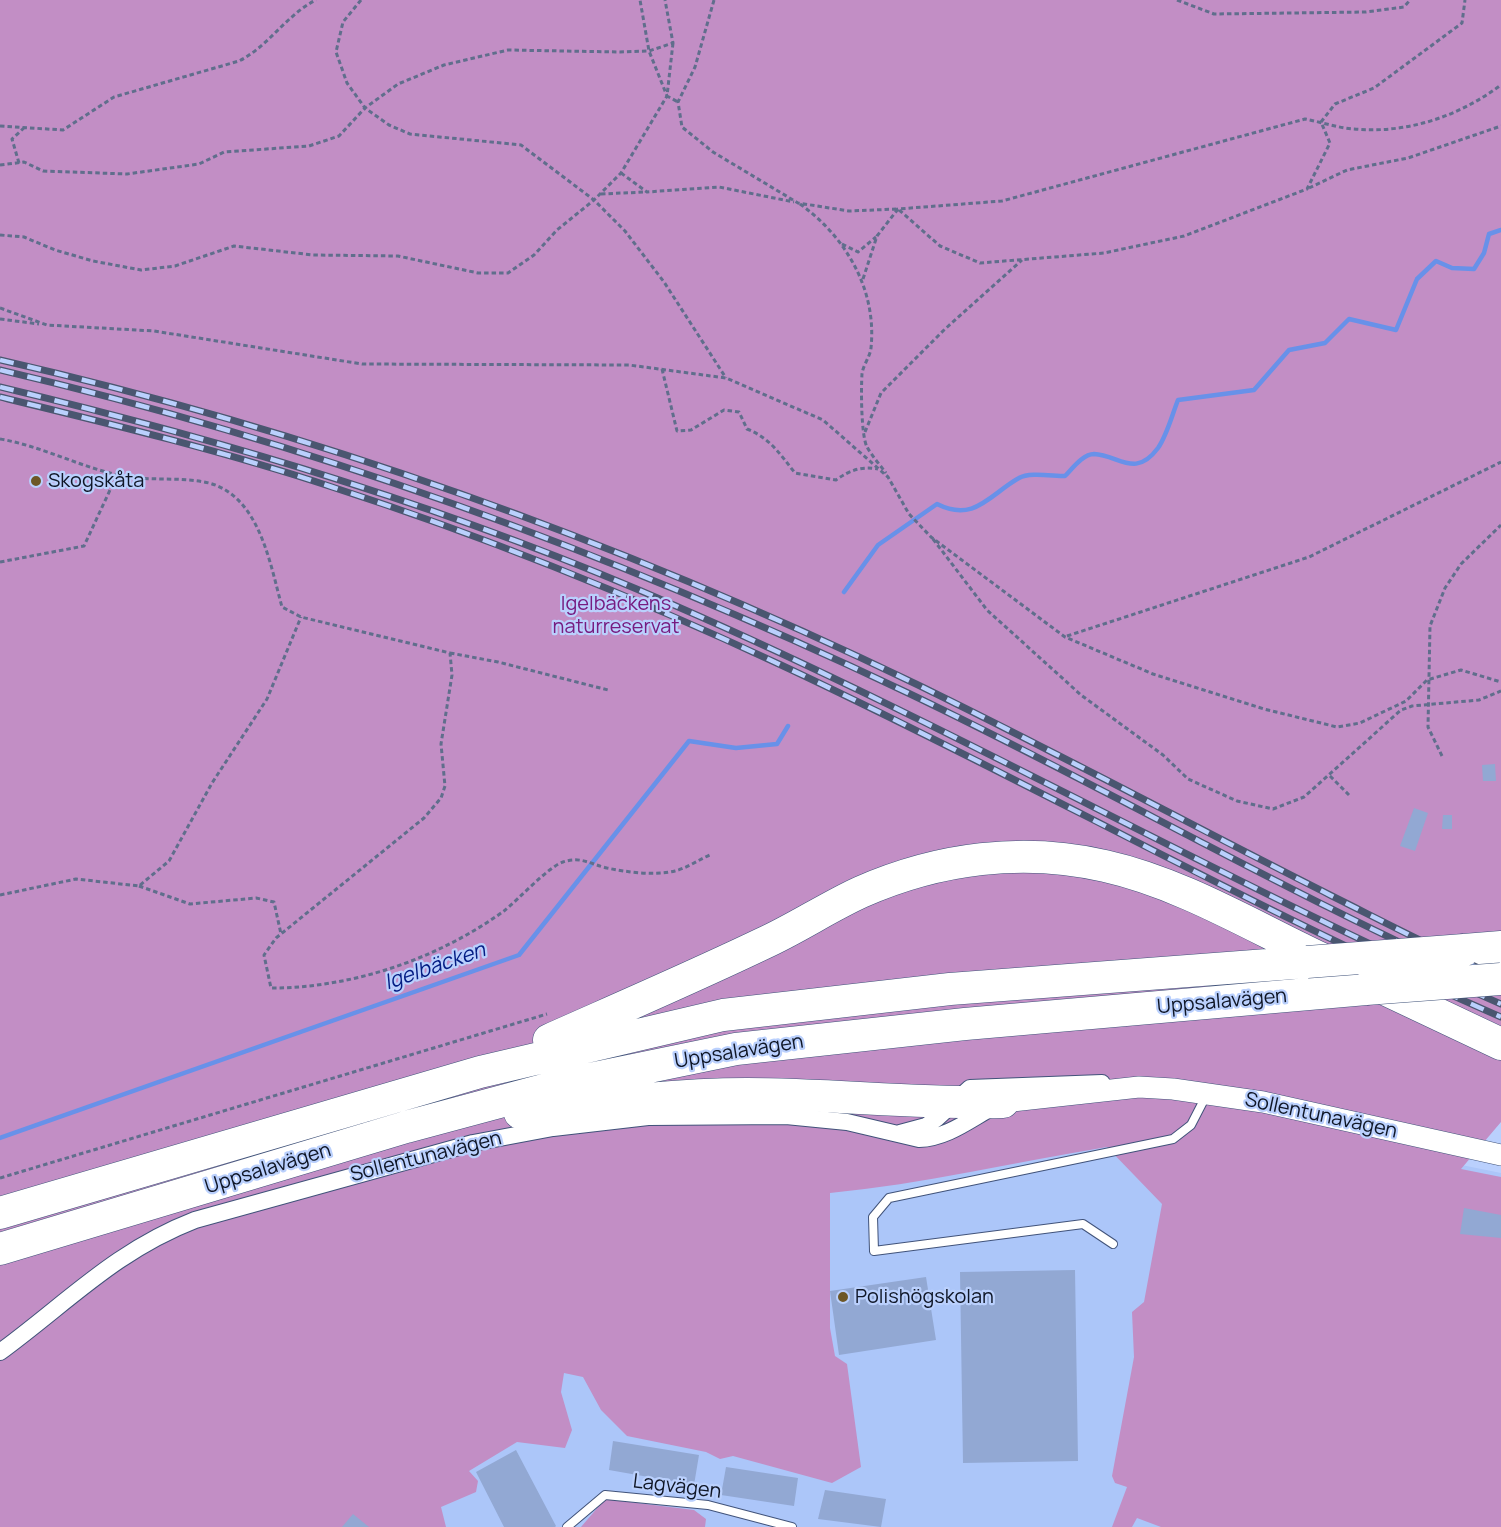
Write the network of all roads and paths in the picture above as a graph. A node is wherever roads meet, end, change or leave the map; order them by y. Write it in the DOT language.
graph roads {
  1 [pos="316,0"];
  2 [pos="361,0"];
  3 [pos="640,0"];
  4 [pos="665,0"];
  5 [pos="714,0"];
  6 [pos="1177,0"];
  7 [pos="1410,0"];
  8 [pos="1465,0"];
  9 [pos="673,43"];
  10 [pos="649,51"];
  11 [pos="1501,85"];
  12 [pos="667,96"];
  13 [pos="678,102"];
  14 [pos="365,108"];
  15 [pos="1321,122"];
  16 [pos="0,126"];
  17 [pos="1501,126"];
  18 [pos="25,127"];
  19 [pos="19,163"];
  20 [pos="0,165"];
  21 [pos="621,173"];
  22 [pos="1307,189"];
  23 [pos="647,192"];
  24 [pos="601,194"];
  25 [pos="594,200"];
  26 [pos="798,203"];
  27 [pos="898,209"];
  28 [pos="0,235"];
  29 [pos="877,236"];
  30 [pos="841,244"];
  31 [pos="1023,259"];
  32 [pos="863,279"];
  33 [pos="0,308"];
  34 [pos="0,319"];
  35 [pos="47,325"];
  36 [pos="662,369"];
  37 [pos="726,378"];
  38 [pos="865,434"];
  39 [pos="0,440"];
  40 [pos="1501,462"];
  41 [pos="879,470"];
  42 [pos="117,475"];
  43 [pos="888,477"];
  44 [pos="1501,525"];
  45 [pos="932,537"];
  46 [pos="0,562"];
  47 [pos="301,617"];
  48 [pos="1065,637"];
  49 [pos="450,653"];
  50 [pos="1427,680"];
  51 [pos="1501,682"];
  52 [pos="608,690"];
  53 [pos="1501,691"];
  54 [pos="1426,704"];
  55 [pos="1442,756"];
  56 [pos="1330,776"];
  57 [pos="1349,795"];
  58 [pos="712,854"];
  59 [pos="139,886"];
  60 [pos="0,895"];
  61 [pos="281,934"];
  62 [pos="1501,946"];
  63 [pos="1501,979"];
  64 [pos="555,1011"];
  65 [pos="1501,1044"];
  66 [pos="480,1071"];
  67 [pos="1139,1087"];
  68 [pos="1207,1094"];
  69 [pos="1003,1102"];
  70 [pos="952,1103"];
  71 [pos="406,1127"];
  72 [pos="897,1134"];
  73 [pos="1501,1155"];
  74 [pos="0,1178"];
  75 [pos="0,1213"];
  76 [pos="1113,1244"];
  77 [pos="0,1249"];
  78 [pos="0,1352"];
  79 [pos="567,1527"];
  80 [pos="792,1527"];
  1 -- 18 [label="path"];
  2 -- 14 [label="path"];
  3 -- 10 [label="path"];
  4 -- 9 [label="path"];
  5 -- 13 [label="path"];
  6 -- 7 [label="path"];
  8 -- 15 [label="path"];
  9 -- 10 [label="path"];
  9 -- 12 [label="path"];
  10 -- 12 [label="path"];
  10 -- 14 [label="path"];
  11 -- 15 [label="path"];
  12 -- 13 [label="path"];
  12 -- 21 [label="path"];
  13 -- 26 [label="path"];
  14 -- 19 [label="path"];
  14 -- 25 [label="path"];
  15 -- 22 [label="path"];
  15 -- 27 [label="path"];
  16 -- 18 [label="path"];
  17 -- 22 [label="path"];
  18 -- 19 [label="path"];
  19 -- 20 [label="path"];
  21 -- 23 [label="path"];
  21 -- 24 [label="path"];
  22 -- 31 [label="path"];
  23 -- 24 [label="path"];
  23 -- 26 [label="path"];
  24 -- 25 [label="path"];
  25 -- 28 [label="path"];
  25 -- 37 [label="path"];
  26 -- 27 [label="path"];
  26 -- 30 [label="path"];
  27 -- 29 [label="path"];
  27 -- 31 [label="path"];
  29 -- 30 [label="path"];
  29 -- 32 [label="path"];
  30 -- 32 [label="path"];
  31 -- 38 [label="path"];
  32 -- 38 [label="path"];
  33 -- 35 [label="path"];
  34 -- 35 [label="path"];
  35 -- 36 [label="path"];
  36 -- 37 [label="path"];
  36 -- 41 [label="path"];
  37 -- 41 [label="path"];
  38 -- 43 [label="path"];
  39 -- 42 [label="path"];
  40 -- 48 [label="path"];
  41 -- 43 [label="path"];
  42 -- 46 [label="path"];
  42 -- 47 [label="path"];
  43 -- 45 [label="path"];
  44 -- 50 [label="path"];
  45 -- 48 [label="path"];
  45 -- 56 [label="path"];
  47 -- 49 [label="path"];
  47 -- 59 [label="path"];
  48 -- 50 [label="path"];
  49 -- 52 [label="path"];
  49 -- 61 [label="path"];
  50 -- 51 [label="path"];
  50 -- 54 [label="path"];
  53 -- 54 [label="path"];
  54 -- 55 [label="path"];
  54 -- 56 [label="path"];
  56 -- 57 [label="path"];
  58 -- 61 [label="path"];
  59 -- 60 [label="path"];
  59 -- 61 [label="path"];
  62 -- 66 [label="highway, Uppsalavägen, bridge"];
  63 -- 71 [label="highway, Uppsalavägen, bridge"];
  64 -- 74 [label="path"];
  65 -- 66 [label="highway"];
  66 -- 75 [label="highway, Uppsalavägen"];
  67 -- 68 [label="street, Sollentunavägen"];
  67 -- 69 [label="street, Sollentunavägen"];
  67 -- 70 [label="street, Sollentunavägen"];
  68 -- 73 [label="street, Sollentunavägen"];
  68 -- 76 [label="lane"];
  69 -- 70 [label="highway"];
  69 -- 72 [label="street, Sollentunavägen"];
  70 -- 71 [label="highway"];
  70 -- 72 [label="street, Sollentunavägen"];
  71 -- 77 [label="highway, Uppsalavägen"];
  72 -- 78 [label="street, Sollentunavägen"];
  79 -- 80 [label="lane, Lagvägen"];
}
